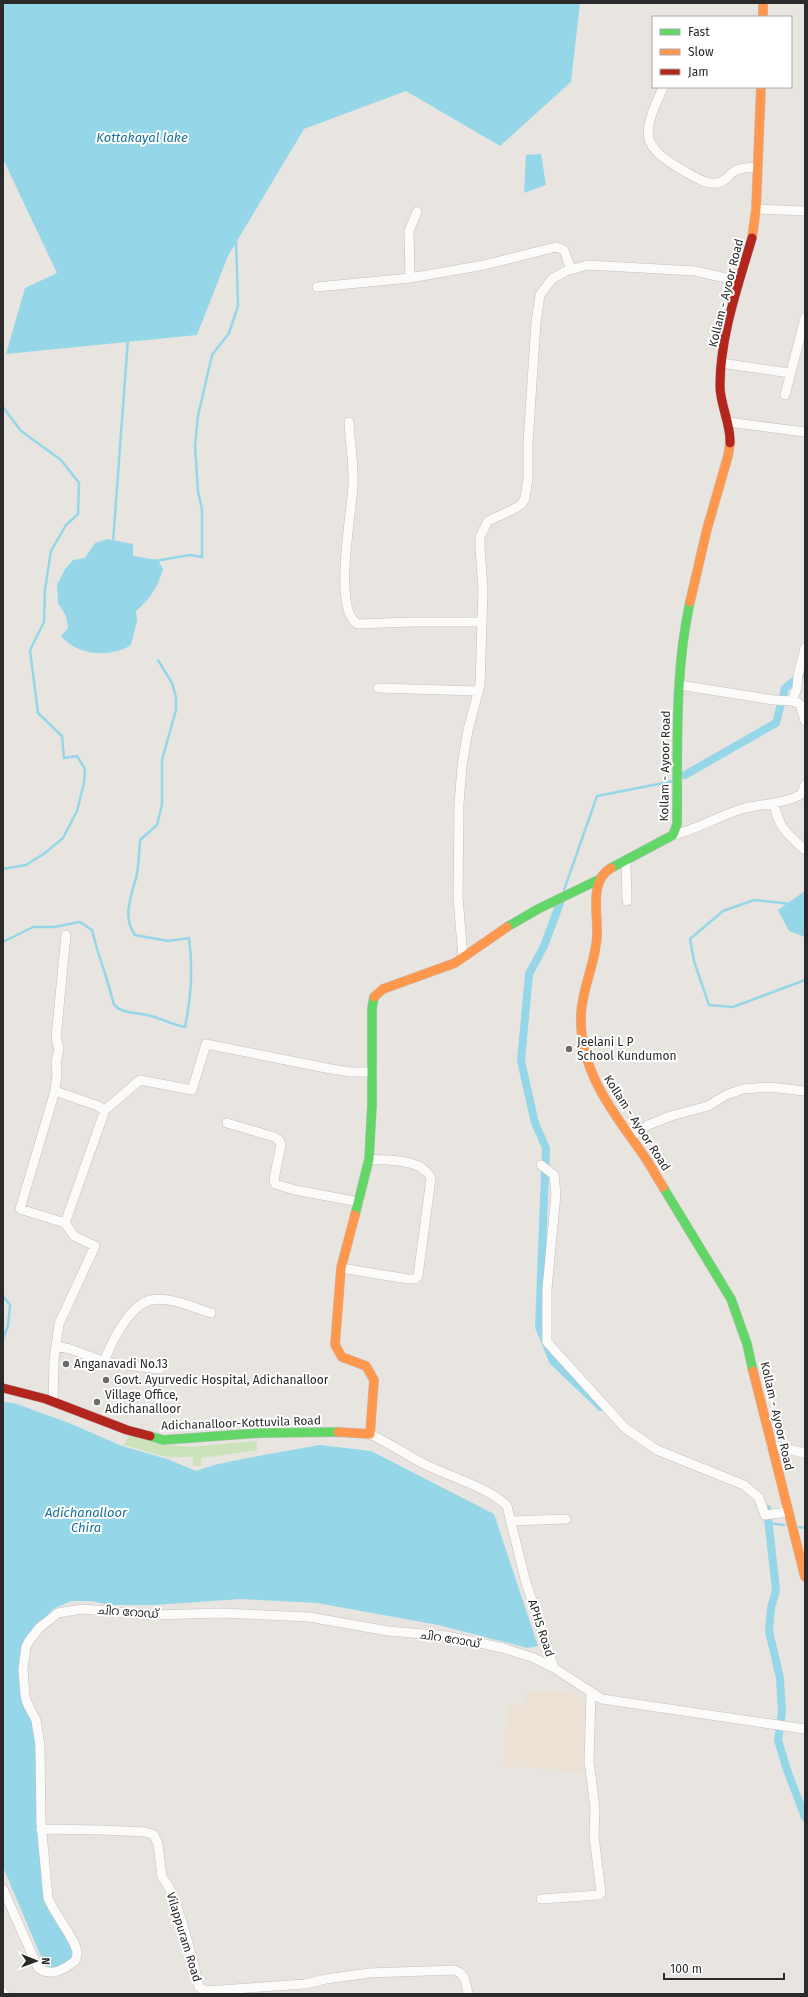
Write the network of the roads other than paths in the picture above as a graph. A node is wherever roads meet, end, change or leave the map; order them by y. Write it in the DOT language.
graph roads {
  1 [pos="763,3"];
  2 [pos="763,16"];
  3 [pos="663,88"];
  4 [pos="761,88"];
  5 [pos="758,168"];
  6 [pos="756,209"];
  7 [pos="805,211"];
  8 [pos="417,212"];
  9 [pos="571,270"];
  10 [pos="410,278"];
  11 [pos="739,281"];
  12 [pos="317,287"];
  13 [pos="805,318"];
  14 [pos="721,363"];
  15 [pos="790,373"];
  16 [pos="785,395"];
  17 [pos="349,422"];
  18 [pos="728,422"];
  19 [pos="805,432"];
  20 [pos="481,622"];
  21 [pos="805,648"];
  22 [pos="678,685"];
  23 [pos="378,688"];
  24 [pos="479,691"];
  25 [pos="799,702"];
  26 [pos="805,721"];
  27 [pos="805,785"];
  28 [pos="774,804"];
  29 [pos="673,835"];
  30 [pos="805,850"];
  31 [pos="626,861"];
  32 [pos="598,880"];
  33 [pos="627,901"];
  34 [pos="66,935"];
  35 [pos="463,957"];
  36 [pos="372,1072"];
  37 [pos="55,1091"];
  38 [pos="805,1091"];
  39 [pos="105,1110"];
  40 [pos="227,1123"];
  41 [pos="630,1136"];
  42 [pos="369,1159"];
  43 [pos="541,1165"];
  44 [pos="359,1202"];
  45 [pos="65,1223"];
  46 [pos="341,1268"];
  47 [pos="211,1313"];
  48 [pos="56,1346"];
  49 [pos="104,1362"];
  50 [pos="160,1369"];
  51 [pos="3,1388"];
  52 [pos="53,1401"];
  53 [pos="370,1434"];
  54 [pos="771,1445"];
  55 [pos="805,1453"];
  56 [pos="788,1512"];
  57 [pos="566,1519"];
  58 [pos="511,1521"];
  59 [pos="805,1577"];
  60 [pos="554,1668"];
  61 [pos="591,1694"];
  62 [pos="805,1729"];
  63 [pos="41,1829"];
  64 [pos="3,1890"];
  65 [pos="542,1899"];
  66 [pos="468,1994"];
  1 -- 2 [label="main road"];
  3 -- 5 [label="street"];
  4 -- 5 [label="main road, Kollam - Ayoor Road"];
  5 -- 6 [label="main road, Kollam - Ayoor Road"];
  6 -- 7 [label="street"];
  6 -- 11 [label="main road, Kollam - Ayoor Road"];
  8 -- 10 [label="street"];
  9 -- 10 [label="street"];
  9 -- 11 [label="street"];
  9 -- 20 [label="street"];
  10 -- 12 [label="street"];
  11 -- 14 [label="main road, Kollam - Ayoor Road"];
  13 -- 15 [label="street"];
  14 -- 15 [label="street"];
  14 -- 18 [label="main road, Kollam - Ayoor Road"];
  15 -- 16 [label="street"];
  17 -- 20 [label="street"];
  18 -- 19 [label="street"];
  18 -- 22 [label="main road, Kollam - Ayoor Road"];
  20 -- 24 [label="street"];
  21 -- 25 [label="street"];
  22 -- 25 [label="street"];
  22 -- 29 [label="main road, Kollam - Ayoor Road"];
  23 -- 24 [label="street"];
  24 -- 35 [label="street"];
  25 -- 26 [label="street"];
  27 -- 28 [label="street"];
  28 -- 29 [label="street"];
  28 -- 30 [label="street"];
  29 -- 31 [label="main road, Kollam - Ayoor Road"];
  31 -- 32 [label="main road, Kollam - Ayoor Road"];
  31 -- 33 [label="street"];
  32 -- 35 [label="main road"];
  32 -- 41 [label="main road, Kollam - Ayoor Road"];
  34 -- 37 [label="street"];
  35 -- 36 [label="main road"];
  36 -- 39 [label="street"];
  36 -- 42 [label="main road"];
  37 -- 39 [label="street"];
  37 -- 45 [label="street"];
  38 -- 41 [label="street"];
  39 -- 45 [label="street"];
  40 -- 44 [label="street"];
  41 -- 54 [label="main road, Kollam - Ayoor Road"];
  42 -- 44 [label="main road"];
  42 -- 46 [label="street"];
  43 -- 56 [label="street"];
  44 -- 46 [label="main road"];
  45 -- 48 [label="street"];
  46 -- 53 [label="main road"];
  47 -- 49 [label="street"];
  48 -- 49 [label="street"];
  48 -- 52 [label="street"];
  49 -- 50 [label="street"];
  51 -- 52 [label="main road, Adichanalloor-Kottuvila Road"];
  52 -- 53 [label="main road, Adichanalloor-Kottuvila Road"];
  53 -- 58 [label="street, APHS Road"];
  54 -- 55 [label="street"];
  54 -- 56 [label="main road, Kollam - Ayoor Road"];
  56 -- 59 [label="main road, Kollam - Ayoor Road"];
  57 -- 58 [label="street"];
  58 -- 60 [label="street, APHS Road"];
  60 -- 61 [label="street, APHS Road"];
  60 -- 63 [label="street, ചിറ റോഡ്"];
  61 -- 62 [label="street, APHS Road"];
  61 -- 65 [label="street"];
  63 -- 64 [label="street, ചിറ റോഡ്"];
  63 -- 66 [label="street, Vilappuram Road"];
}
